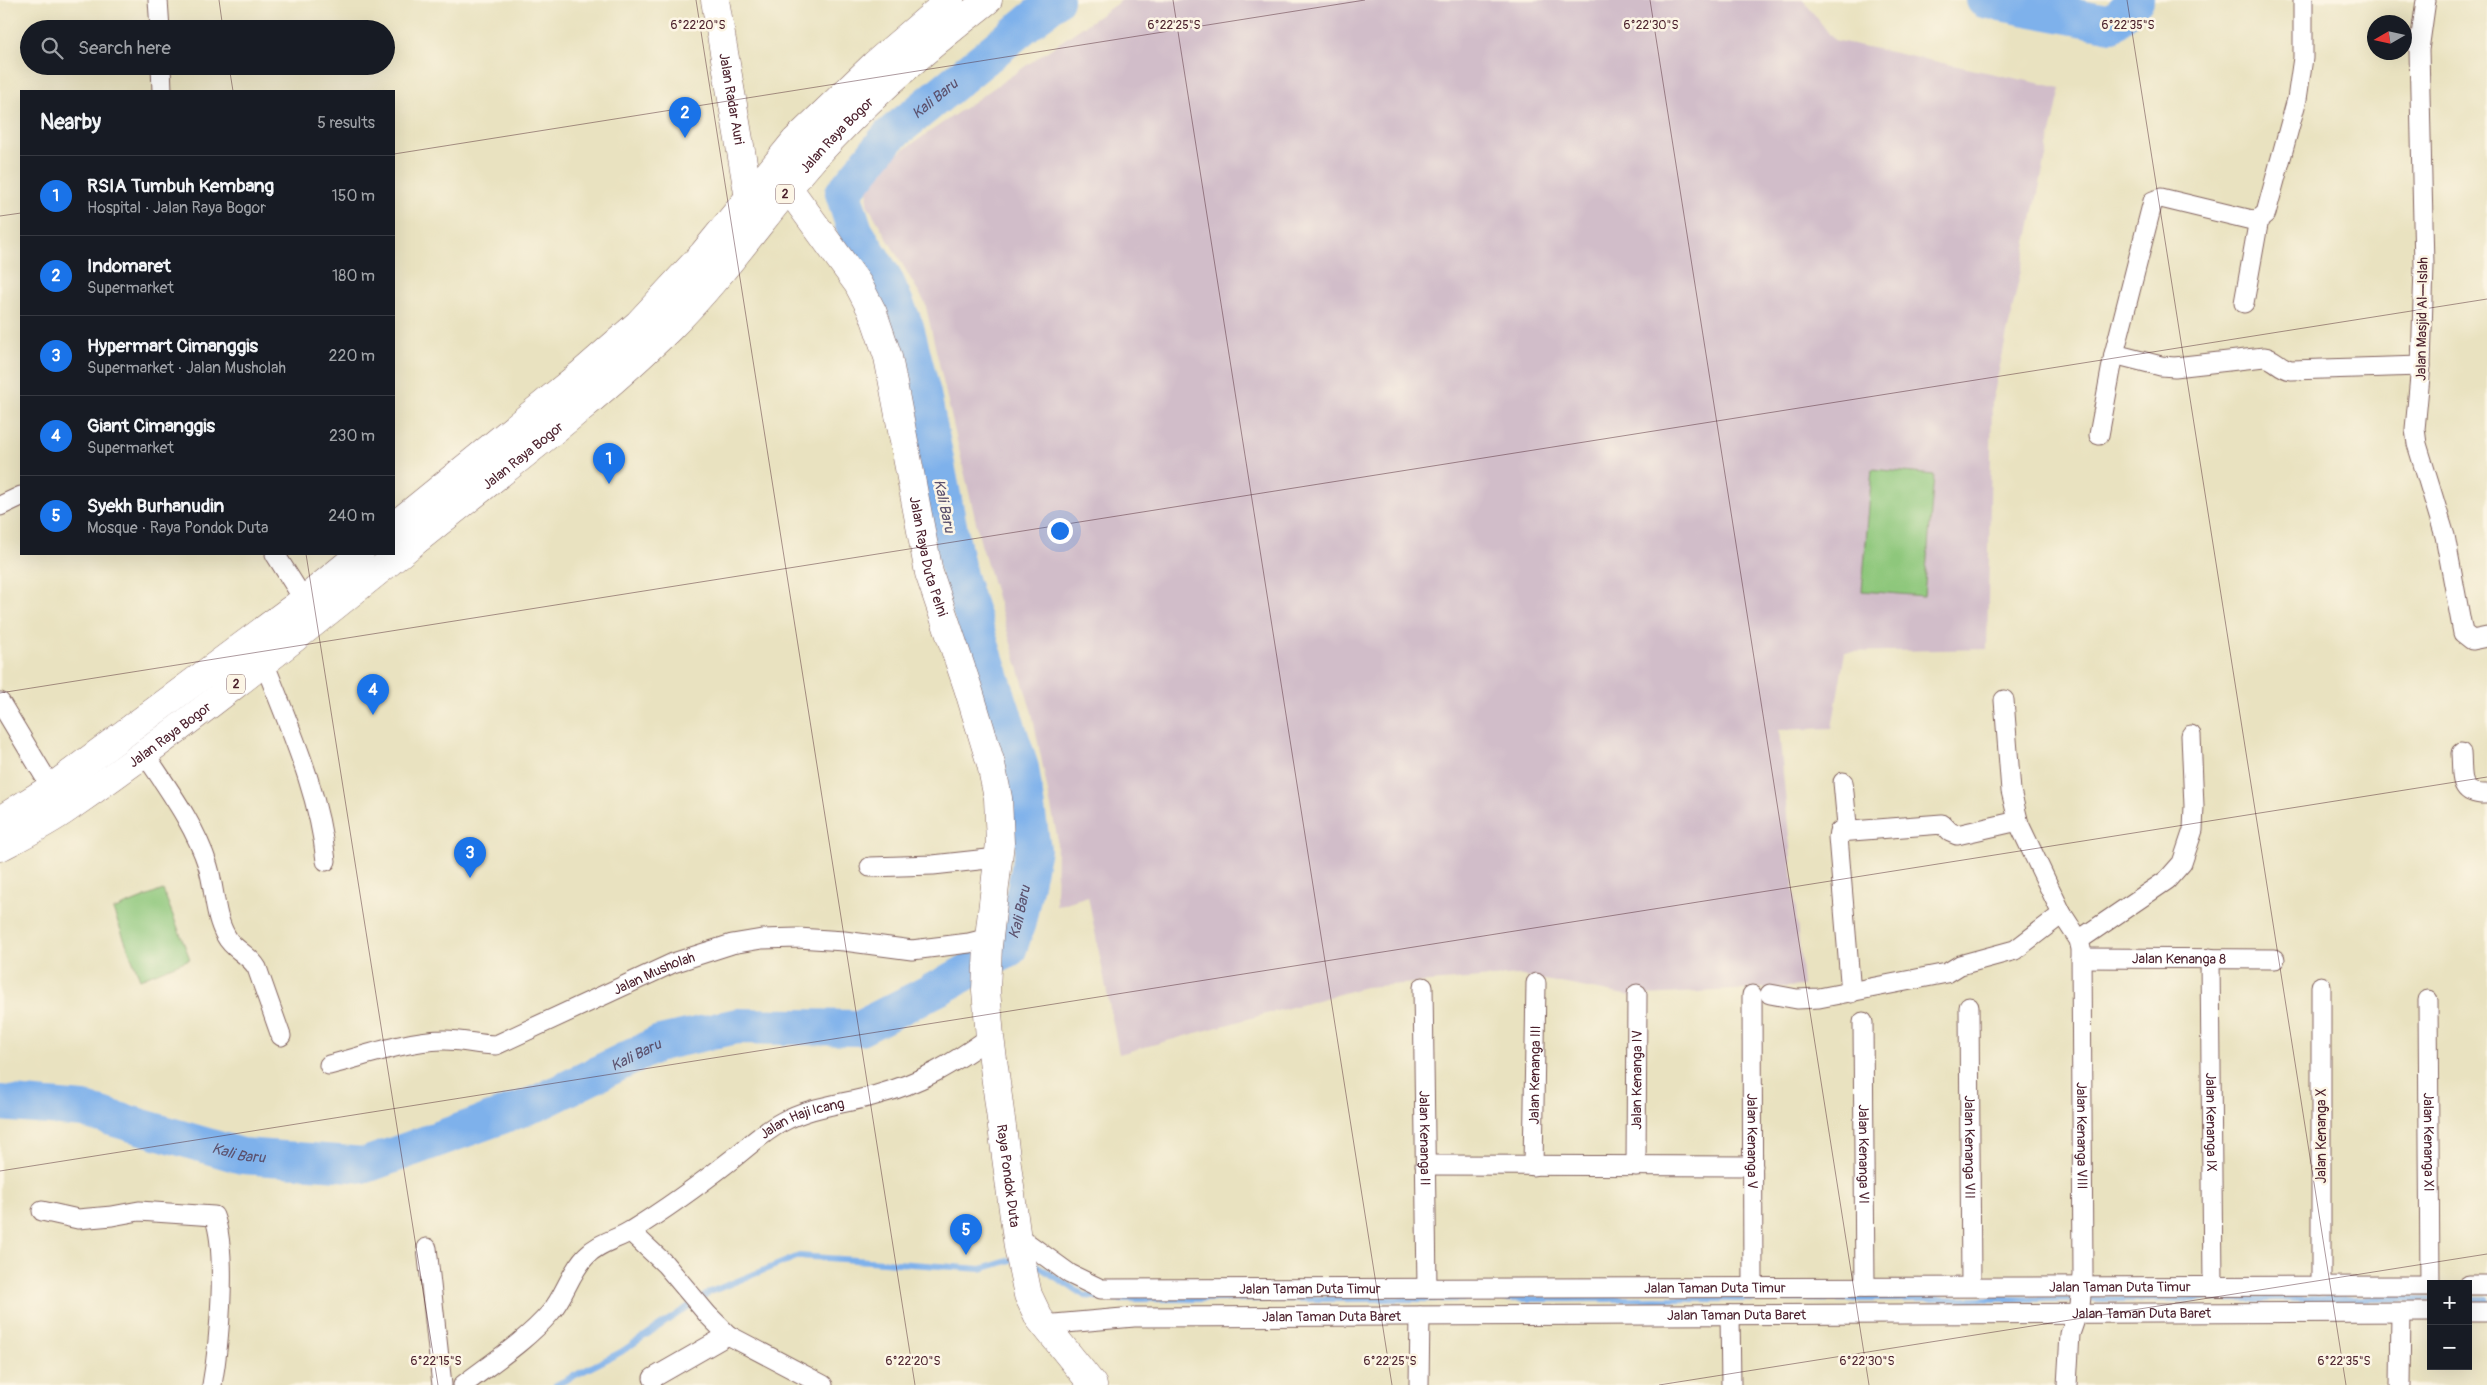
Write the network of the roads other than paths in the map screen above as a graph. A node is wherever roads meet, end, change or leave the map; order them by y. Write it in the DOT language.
graph roads {
  1 [pos="158,0"];
  2 [pos="715,0"];
  3 [pos="950,0"];
  4 [pos="988,0"];
  5 [pos="2303,0"];
  6 [pos="2426,0"];
  7 [pos="159,20"];
  8 [pos="161,75"];
  9 [pos="162,90"];
  10 [pos="789,189"];
  11 [pos="749,198"];
  12 [pos="2259,219"];
  13 [pos="2244,303"];
  14 [pos="2114,354"];
  15 [pos="2421,366"];
  16 [pos="507,432"];
  17 [pos="2099,435"];
  18 [pos="524,453"];
  19 [pos="20,496"];
  20 [pos="0,506"];
  21 [pos="395,525"];
  22 [pos="276,555"];
  23 [pos="359,555"];
  24 [pos="304,600"];
  25 [pos="2487,637"];
  26 [pos="264,662"];
  27 [pos="2004,700"];
  28 [pos="0,702"];
  29 [pos="2191,735"];
  30 [pos="2461,753"];
  31 [pos="145,754"];
  32 [pos="1843,782"];
  33 [pos="2487,794"];
  34 [pos="59,798"];
  35 [pos="0,820"];
  36 [pos="2018,821"];
  37 [pos="1839,832"];
  38 [pos="0,848"];
  39 [pos="997,858"];
  40 [pos="326,861"];
  41 [pos="870,867"];
  42 [pos="2062,914"];
  43 [pos="988,942"];
  44 [pos="2080,949"];
  45 [pos="2210,958"];
  46 [pos="2275,959"];
  47 [pos="1536,983"];
  48 [pos="2321,986"];
  49 [pos="1423,987"];
  50 [pos="1851,993"];
  51 [pos="1637,994"];
  52 [pos="2428,1000"];
  53 [pos="1969,1006"];
  54 [pos="1863,1022"];
  55 [pos="281,1036"];
  56 [pos="990,1037"];
  57 [pos="329,1064"];
  58 [pos="1425,1165"];
  59 [pos="1533,1166"];
  60 [pos="1636,1166"];
  61 [pos="1753,1166"];
  62 [pos="42,1211"];
  63 [pos="630,1232"];
  64 [pos="1017,1241"];
  65 [pos="427,1248"];
  66 [pos="2431,1280"];
  67 [pos="2472,1285"];
  68 [pos="2487,1285"];
  69 [pos="1971,1286"];
  70 [pos="2213,1286"];
  71 [pos="2321,1286"];
  72 [pos="2427,1286"];
  73 [pos="1753,1287"];
  74 [pos="1865,1287"];
  75 [pos="1427,1288"];
  76 [pos="2080,1299"];
  77 [pos="2401,1312"];
  78 [pos="2427,1312"];
  79 [pos="2472,1312"];
  80 [pos="2487,1312"];
  81 [pos="1730,1315"];
  82 [pos="1420,1316"];
  83 [pos="1043,1325"];
  84 [pos="728,1335"];
  85 [pos="653,1378"];
  86 [pos="212,1385"];
  87 [pos="442,1385"];
  88 [pos="463,1385"];
  89 [pos="823,1385"];
  90 [pos="1093,1385"];
  91 [pos="1419,1385"];
  92 [pos="1731,1385"];
  93 [pos="2067,1385"];
  94 [pos="2400,1385"];
  1 -- 7 [label="street"];
  2 -- 11 [label="main road, Jalan Radar Auri"];
  3 -- 11 [label="main road, Jalan Raya Bogor / 2"];
  4 -- 10 [label="main road, Jalan Raya Bogor / 2"];
  5 -- 12 [label="street"];
  6 -- 15 [label="street, Jalan Masjid Al—Islah"];
  8 -- 9 [label="street"];
  10 -- 18 [label="main road, Jalan Raya Bogor / 2"];
  10 -- 39 [label="main road, Jalan Raya Duta Pelni"];
  11 -- 16 [label="main road, Jalan Raya Bogor / 2"];
  12 -- 13 [label="street"];
  12 -- 14 [label="street"];
  14 -- 15 [label="street"];
  14 -- 17 [label="street"];
  15 -- 25 [label="street, Jalan Masjid Al—Islah"];
  16 -- 18 [label="main road"];
  16 -- 21 [label="main road, Jalan Raya Bogor / 2"];
  18 -- 26 [label="main road, Jalan Raya Bogor / 2"];
  19 -- 20 [label="street"];
  22 -- 24 [label="street"];
  23 -- 24 [label="main road, Jalan Raya Bogor / 2"];
  24 -- 34 [label="main road, Jalan Raya Bogor / 2"];
  26 -- 31 [label="main road, Jalan Raya Bogor / 2"];
  26 -- 40 [label="street"];
  27 -- 36 [label="street"];
  28 -- 34 [label="street"];
  29 -- 44 [label="street"];
  30 -- 33 [label="street"];
  31 -- 34 [label="main road, Jalan Raya Bogor / 2"];
  31 -- 55 [label="street"];
  32 -- 37 [label="street"];
  34 -- 35 [label="main road, Jalan Raya Bogor / 2"];
  34 -- 38 [label="main road, Jalan Raya Bogor / 2"];
  36 -- 37 [label="street"];
  36 -- 42 [label="street"];
  37 -- 50 [label="street"];
  39 -- 41 [label="street"];
  39 -- 43 [label="main road, Jalan Raya Duta Pelni"];
  42 -- 44 [label="street"];
  42 -- 50 [label="street"];
  43 -- 56 [label="main road, Raya Pondok Duta"];
  43 -- 57 [label="street, Jalan Musholah"];
  44 -- 45 [label="street, Jalan Kenanga 8"];
  44 -- 76 [label="street, Jalan Kenanga VIII"];
  45 -- 46 [label="street, Jalan Kenanga 8"];
  45 -- 70 [label="street, Jalan Kenanga IX"];
  47 -- 59 [label="street, Jalan Kenanga III"];
  48 -- 71 [label="street, Jalan Kenanga X"];
  49 -- 58 [label="street, Jalan Kenanga II"];
  50 -- 61 [label="street, Jalan Kenanga V"];
  51 -- 60 [label="street, Jalan Kenanga IV"];
  52 -- 66 [label="street, Jalan Kenanga XI"];
  53 -- 69 [label="street, Jalan Kenanga VII"];
  54 -- 74 [label="street, Jalan Kenanga VI"];
  56 -- 63 [label="street, Jalan Haji Icang"];
  56 -- 64 [label="main road, Raya Pondok Duta"];
  58 -- 59 [label="street"];
  58 -- 75 [label="street, Jalan Kenanga II"];
  59 -- 60 [label="street"];
  60 -- 61 [label="street"];
  61 -- 73 [label="street, Jalan Kenanga V"];
  62 -- 86 [label="street"];
  63 -- 84 [label="street"];
  63 -- 88 [label="street, Jalan Haji Icang"];
  64 -- 75 [label="street, Jalan Taman Duta Timur"];
  64 -- 83 [label="main road, Raya Pondok Duta"];
  65 -- 87 [label="street"];
  67 -- 68 [label="street"];
  69 -- 74 [label="street, Jalan Taman Duta Timur"];
  69 -- 76 [label="street, Jalan Taman Duta Timur"];
  70 -- 71 [label="street, Jalan Taman Duta Timur"];
  70 -- 76 [label="street, Jalan Taman Duta Timur"];
  71 -- 72 [label="street, Jalan Taman Duta Timur"];
  73 -- 74 [label="street, Jalan Taman Duta Timur"];
  73 -- 75 [label="street, Jalan Taman Duta Timur"];
  76 -- 77 [label="street, Jalan Taman Duta Baret"];
  76 -- 81 [label="street, Jalan Taman Duta Baret"];
  76 -- 93 [label="street, Jalan Kenanga VIII"];
  77 -- 78 [label="street, Jalan Taman Duta Baret"];
  77 -- 94 [label="street"];
  79 -- 80 [label="street"];
  81 -- 82 [label="street, Jalan Taman Duta Baret"];
  81 -- 92 [label="street"];
  82 -- 83 [label="street, Jalan Taman Duta Baret"];
  82 -- 91 [label="street"];
  83 -- 90 [label="main road, Raya Pondok Duta"];
  84 -- 85 [label="street"];
  84 -- 89 [label="street"];
}
